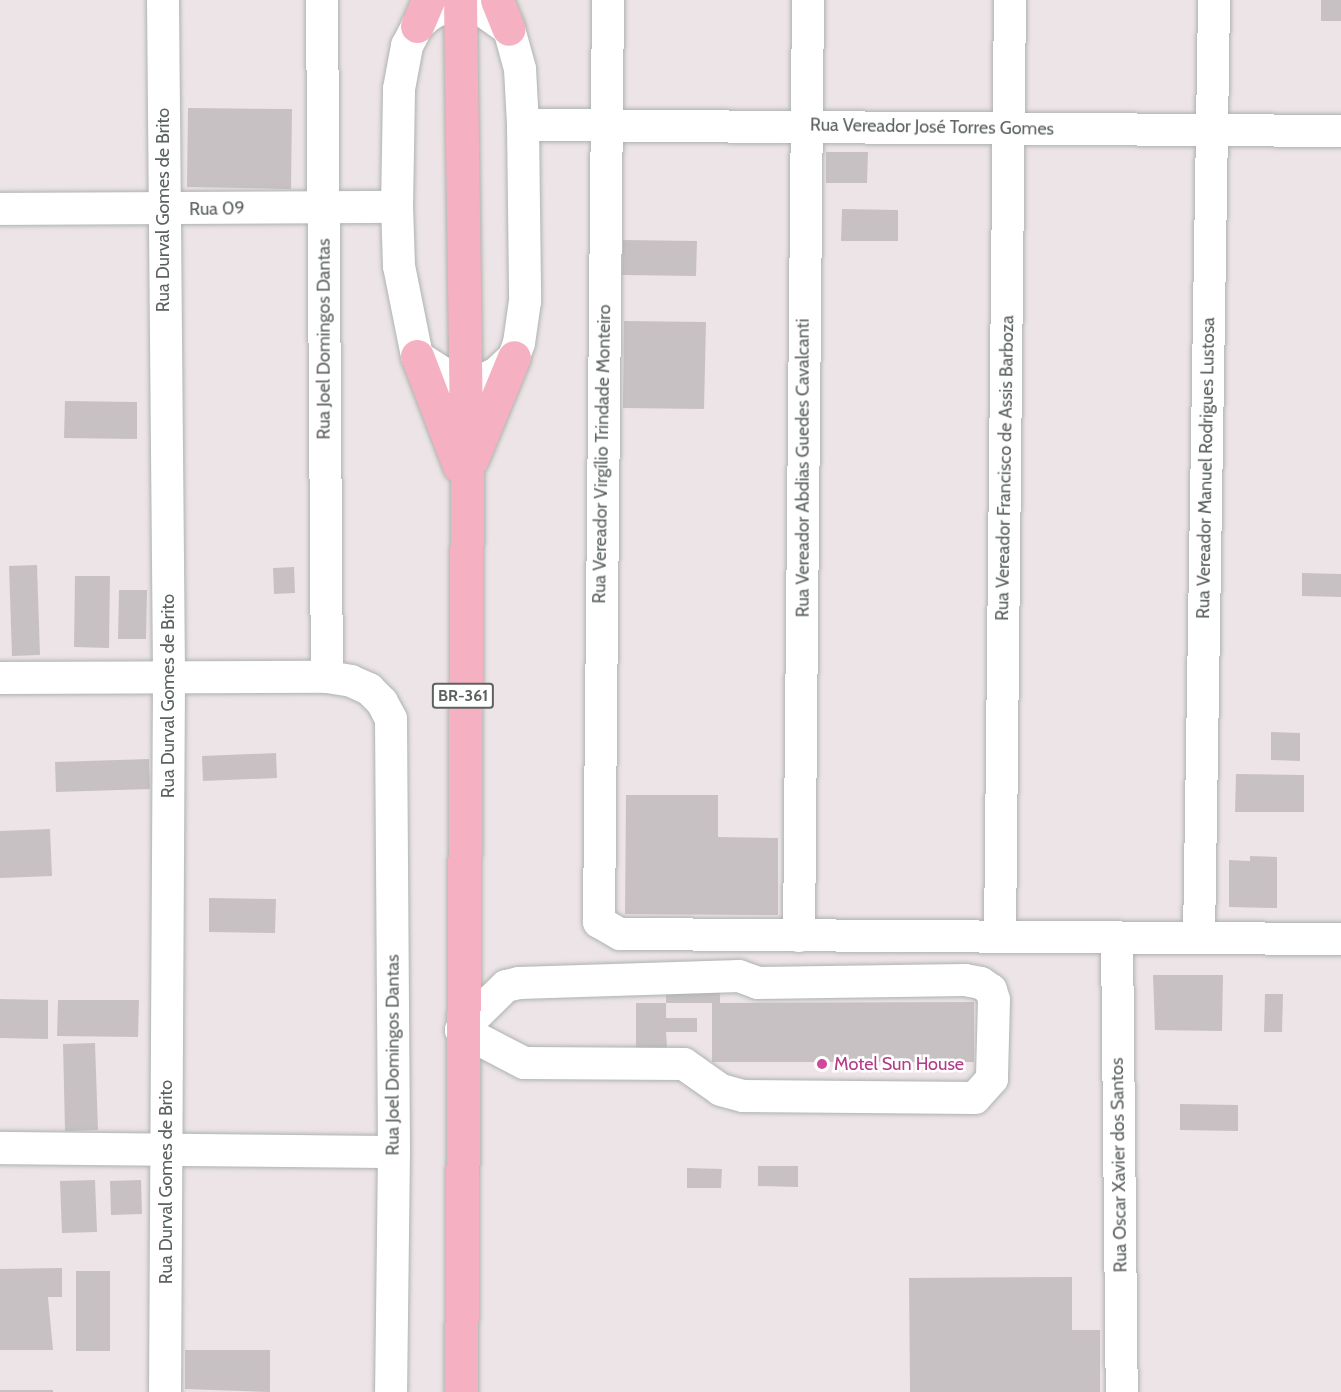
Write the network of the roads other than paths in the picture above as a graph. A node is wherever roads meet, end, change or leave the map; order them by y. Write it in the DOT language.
graph roads {
  1 [pos="163,0"];
  2 [pos="322,0"];
  3 [pos="608,0"];
  4 [pos="808,0"];
  5 [pos="1011,0"];
  6 [pos="1214,0"];
  7 [pos="460,4"];
  8 [pos="423,13"];
  9 [pos="503,14"];
  10 [pos="805,124"];
  11 [pos="523,125"];
  12 [pos="606,126"];
  13 [pos="1008,129"];
  14 [pos="1212,129"];
  15 [pos="1341,131"];
  16 [pos="323,207"];
  17 [pos="397,207"];
  18 [pos="0,209"];
  19 [pos="162,209"];
  20 [pos="417,356"];
  21 [pos="514,357"];
  22 [pos="466,381"];
  23 [pos="466,478"];
  24 [pos="327,677"];
  25 [pos="0,678"];
  26 [pos="169,679"];
  27 [pos="799,936"];
  28 [pos="1000,936"];
  29 [pos="1199,936"];
  30 [pos="1117,937"];
  31 [pos="1341,939"];
  32 [pos="461,1030"];
  33 [pos="0,1148"];
  34 [pos="166,1148"];
  35 [pos="394,1152"];
  36 [pos="165,1392"];
  37 [pos="391,1392"];
  38 [pos="461,1392"];
  39 [pos="1122,1392"];
  1 -- 19 [label="street, Rua Durval Gomes de Brito"];
  2 -- 16 [label="street, Rua Joel Domingos Dantas"];
  3 -- 12 [label="street, Rua Vereador Virgílio Trindade Monteiro"];
  4 -- 10 [label="street, Rua Vereador Abdias Guedes Cavalcanti"];
  5 -- 13 [label="street, Rua Vereador Francisco de Assis Barboza"];
  6 -- 14 [label="street, Rua Vereador Manuel Rodrigues Lustosa"];
  7 -- 8 [label="street"];
  7 -- 9 [label="street"];
  7 -- 22 [label="main road, BR-361"];
  8 -- 17 [label="street"];
  9 -- 11 [label="street"];
  10 -- 12 [label="street, Rua Vereador José Torres Gomes"];
  10 -- 13 [label="street, Rua Vereador José Torres Gomes"];
  10 -- 27 [label="street, Rua Vereador Abdias Guedes Cavalcanti"];
  11 -- 12 [label="street, Rua Vereador José Torres Gomes"];
  11 -- 21 [label="street"];
  12 -- 27 [label="street, Rua Vereador Virgílio Trindade Monteiro"];
  13 -- 14 [label="street, Rua Vereador José Torres Gomes"];
  13 -- 28 [label="street, Rua Vereador Francisco de Assis Barboza"];
  14 -- 15 [label="street, Rua Vereador José Torres Gomes"];
  14 -- 29 [label="street, Rua Vereador Manuel Rodrigues Lustosa"];
  16 -- 17 [label="street, Rua 09"];
  16 -- 19 [label="street, Rua 09"];
  16 -- 24 [label="street, Rua Joel Domingos Dantas"];
  17 -- 20 [label="street"];
  18 -- 19 [label="street, Rua 09"];
  19 -- 26 [label="street, Rua Durval Gomes de Brito"];
  20 -- 22 [label="street"];
  20 -- 23 [label="main road"];
  21 -- 22 [label="street"];
  21 -- 23 [label="main road"];
  22 -- 23 [label="main road, BR-361"];
  23 -- 32 [label="main road, BR-361"];
  24 -- 26 [label="street"];
  24 -- 35 [label="street, Rua Joel Domingos Dantas"];
  25 -- 26 [label="street"];
  26 -- 34 [label="street, Rua Durval Gomes de Brito"];
  27 -- 28 [label="street"];
  28 -- 30 [label="street"];
  29 -- 30 [label="street"];
  29 -- 31 [label="street"];
  30 -- 39 [label="street, Rua Oscar Xavier dos Santos"];
  32 -- 32 [label="street"];
  32 -- 38 [label="main road, BR-361"];
  33 -- 34 [label="street"];
  34 -- 35 [label="street"];
  34 -- 36 [label="street, Rua Durval Gomes de Brito"];
  35 -- 37 [label="street, Rua Joel Domingos Dantas"];
}
